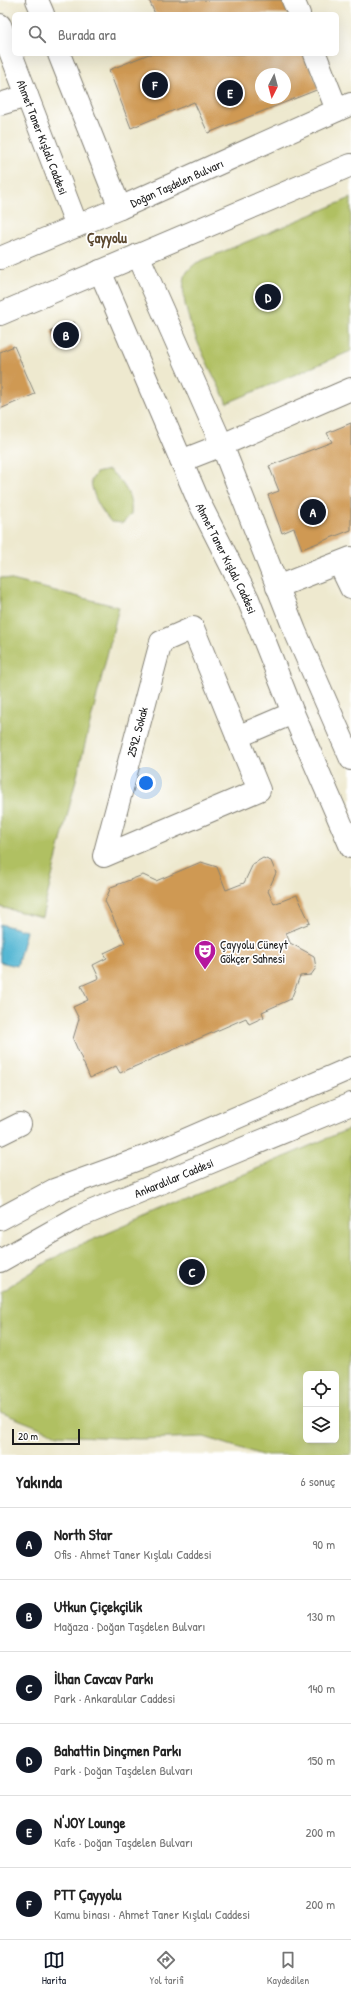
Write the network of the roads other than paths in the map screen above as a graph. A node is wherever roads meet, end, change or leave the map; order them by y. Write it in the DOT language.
graph roads {
  1 [pos="37,0"];
  2 [pos="293,0"];
  3 [pos="42,12"];
  4 [pos="298,12"];
  5 [pos="0,25"];
  6 [pos="60,56"];
  7 [pos="316,56"];
  8 [pos="27,96"];
  9 [pos="0,104"];
  10 [pos="344,107"];
  11 [pos="351,165"];
  12 [pos="120,208"];
  13 [pos="77,226"];
  14 [pos="138,255"];
  15 [pos="0,258"];
  16 [pos="100,271"];
  17 [pos="0,314"];
  18 [pos="351,389"];
  19 [pos="222,445"];
  20 [pos="181,461"];
  21 [pos="345,560"];
  22 [pos="277,587"];
  23 [pos="351,588"];
  24 [pos="248,600"];
  25 [pos="293,713"];
  26 [pos="238,737"];
  27 [pos="351,759"];
  28 [pos="351,847"];
  29 [pos="351,1068"];
  30 [pos="351,1104"];
  31 [pos="20,1124"];
  32 [pos="0,1134"];
  33 [pos="0,1219"];
  34 [pos="0,1260"];
  1 -- 3 [label="street"];
  2 -- 4 [label="street"];
  5 -- 8 [label="street, Ahmet Taner Kışlalı Caddesi"];
  6 -- 12 [label="street"];
  7 -- 10 [label="street"];
  8 -- 9 [label="street"];
  8 -- 13 [label="street, Ahmet Taner Kışlalı Caddesi"];
  10 -- 12 [label="street, Doğan Taşdelen Bulvarı"];
  11 -- 14 [label="street"];
  12 -- 13 [label="street, Doğan Taşdelen Bulvarı"];
  13 -- 15 [label="street, Doğan Taşdelen Bulvarı"];
  14 -- 16 [label="street"];
  14 -- 19 [label="street"];
  16 -- 17 [label="street"];
  16 -- 20 [label="street, Ahmet Taner Kışlalı Caddesi"];
  18 -- 19 [label="street"];
  19 -- 20 [label="street"];
  19 -- 22 [label="street"];
  20 -- 24 [label="street, Ahmet Taner Kışlalı Caddesi"];
  21 -- 22 [label="street"];
  21 -- 23 [label="street"];
  22 -- 24 [label="street"];
  22 -- 27 [label="street"];
  24 -- 25 [label="street, Ahmet Taner Kışlalı Caddesi"];
  25 -- 26 [label="street"];
  25 -- 28 [label="street, Ahmet Taner Kışlalı Caddesi"];
  26 -- 26 [label="street, 2592. Sokak"];
  29 -- 33 [label="street"];
  30 -- 34 [label="street, Ankaralılar Caddesi"];
  31 -- 32 [label="street"];
}
